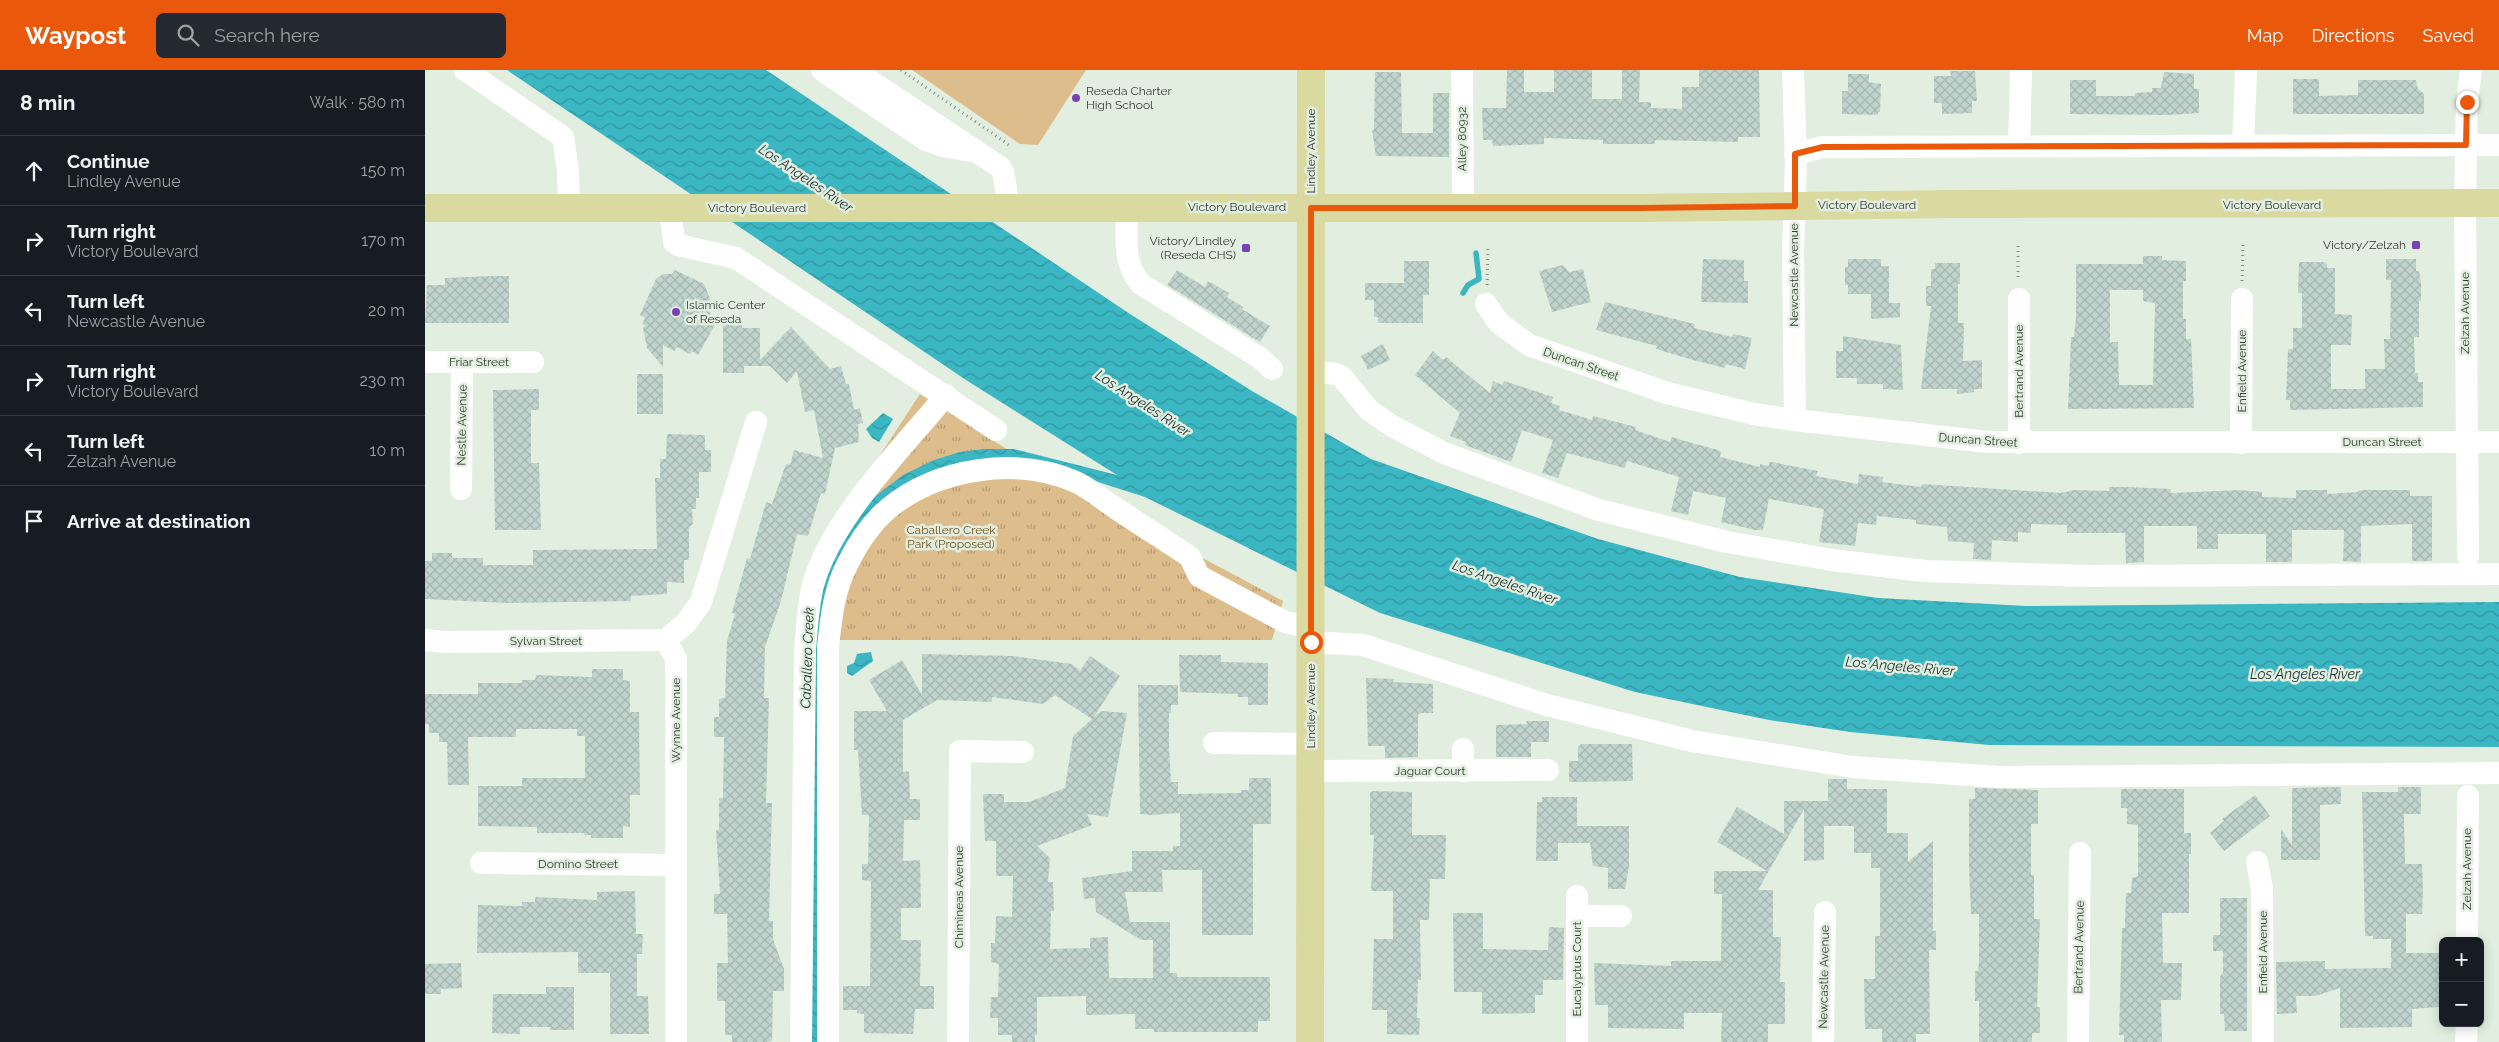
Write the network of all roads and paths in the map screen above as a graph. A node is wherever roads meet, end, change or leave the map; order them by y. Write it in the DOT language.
graph roads {
  1 [pos="465,70"];
  2 [pos="822,70"];
  3 [pos="855,70"];
  4 [pos="901,70"];
  5 [pos="1311,70"];
  6 [pos="1462,70"];
  7 [pos="1793,70"];
  8 [pos="2021,70"];
  9 [pos="2246,70"];
  10 [pos="2471,70"];
  11 [pos="1009,145"];
  12 [pos="2466,145"];
  13 [pos="2499,145"];
  14 [pos="2019,146"];
  15 [pos="2243,146"];
  16 [pos="975,152"];
  17 [pos="1795,154"];
  18 [pos="2465,203"];
  19 [pos="2499,203"];
  20 [pos="1795,206"];
  21 [pos="1021,207"];
  22 [pos="1127,207"];
  23 [pos="425,208"];
  24 [pos="569,208"];
  25 [pos="659,208"];
  26 [pos="1311,208"];
  27 [pos="1463,208"];
  28 [pos="2243,244"];
  29 [pos="2018,246"];
  30 [pos="1488,248"];
  31 [pos="2019,299"];
  32 [pos="2242,299"];
  33 [pos="1486,304"];
  34 [pos="425,362"];
  35 [pos="462,362"];
  36 [pos="533,362"];
  37 [pos="1272,369"];
  38 [pos="1310,377"];
  39 [pos="946,395"];
  40 [pos="1795,420"];
  41 [pos="756,422"];
  42 [pos="996,430"];
  43 [pos="2465,442"];
  44 [pos="2499,442"];
  45 [pos="2019,443"];
  46 [pos="2241,443"];
  47 [pos="461,489"];
  48 [pos="2468,556"];
  49 [pos="2499,574"];
  50 [pos="1311,630"];
  51 [pos="425,640"];
  52 [pos="666,640"];
  53 [pos="1214,743"];
  54 [pos="1311,744"];
  55 [pos="1023,752"];
  56 [pos="1548,770"];
  57 [pos="1311,771"];
  58 [pos="2499,773"];
  59 [pos="2467,796"];
  60 [pos="2080,853"];
  61 [pos="2257,862"];
  62 [pos="481,863"];
  63 [pos="676,865"];
  64 [pos="1825,912"];
  65 [pos="1621,916"];
  66 [pos="2467,937"];
  67 [pos="2467,1027"];
  68 [pos="676,1042"];
  69 [pos="801,1042"];
  70 [pos="828,1042"];
  71 [pos="958,1042"];
  72 [pos="1309,1042"];
  73 [pos="1577,1042"];
  74 [pos="1823,1042"];
  75 [pos="2078,1042"];
  76 [pos="2263,1042"];
  77 [pos="2467,1042"];
  1 -- 24 [label="street"];
  2 -- 16 [label="street"];
  3 -- 16 [label="street"];
  4 -- 11 [label="path"];
  5 -- 26 [label="main road, Lindley Avenue"];
  6 -- 27 [label="street, Alley 80932"];
  7 -- 17 [label="street, Newcastle Avenue"];
  8 -- 14 [label="street"];
  9 -- 15 [label="street"];
  10 -- 12 [label="street, Zelzah Avenue"];
  12 -- 13 [label="street"];
  12 -- 15 [label="street"];
  12 -- 18 [label="street, Zelzah Avenue"];
  14 -- 15 [label="street"];
  14 -- 17 [label="street"];
  16 -- 21 [label="street"];
  17 -- 20 [label="street, Newcastle Avenue"];
  18 -- 19 [label="main road, Victory Boulevard"];
  18 -- 20 [label="main road, Victory Boulevard"];
  18 -- 43 [label="street, Zelzah Avenue"];
  20 -- 27 [label="main road, Victory Boulevard"];
  20 -- 40 [label="street, Newcastle Avenue"];
  21 -- 22 [label="main road, Victory Boulevard"];
  21 -- 25 [label="main road, Victory Boulevard"];
  22 -- 26 [label="main road, Victory Boulevard"];
  22 -- 37 [label="street"];
  23 -- 24 [label="main road, Victory Boulevard"];
  24 -- 25 [label="main road, Victory Boulevard"];
  25 -- 39 [label="street"];
  26 -- 27 [label="main road, Victory Boulevard"];
  26 -- 38 [label="main road, Lindley Avenue"];
  28 -- 32 [label="path"];
  29 -- 31 [label="path"];
  30 -- 33 [label="path"];
  31 -- 45 [label="street, Bertrand Avenue"];
  32 -- 46 [label="street, Enfield Avenue"];
  33 -- 40 [label="street, Duncan Street"];
  34 -- 35 [label="street, Friar Street"];
  35 -- 36 [label="street, Friar Street"];
  35 -- 47 [label="street, Nestle Avenue"];
  38 -- 49 [label="street"];
  38 -- 50 [label="main road, Lindley Avenue"];
  39 -- 42 [label="street"];
  39 -- 69 [label="street"];
  40 -- 45 [label="street, Duncan Street"];
  41 -- 52 [label="street"];
  43 -- 44 [label="street, Duncan Street"];
  43 -- 46 [label="street, Duncan Street"];
  43 -- 48 [label="street, Zelzah Avenue"];
  45 -- 46 [label="street, Duncan Street"];
  50 -- 54 [label="main road, Lindley Avenue"];
  50 -- 58 [label="street"];
  50 -- 70 [label="street"];
  51 -- 52 [label="street, Sylvan Street"];
  52 -- 63 [label="street, Wynne Avenue"];
  53 -- 54 [label="street"];
  54 -- 57 [label="main road, Lindley Avenue"];
  55 -- 71 [label="street, Chimineas Avenue"];
  56 -- 57 [label="street, Jaguar Court"];
  57 -- 72 [label="main road, Lindley Avenue"];
  59 -- 66 [label="street, Zelzah Avenue"];
  60 -- 75 [label="street, Bertrand Avenue"];
  61 -- 76 [label="street, Enfield Avenue"];
  62 -- 63 [label="street, Domino Street"];
  63 -- 68 [label="street, Wynne Avenue"];
  64 -- 74 [label="street, Newcastle Avenue"];
  65 -- 73 [label="street, Eucalyptus Court"];
  67 -- 77 [label="street"];
}
